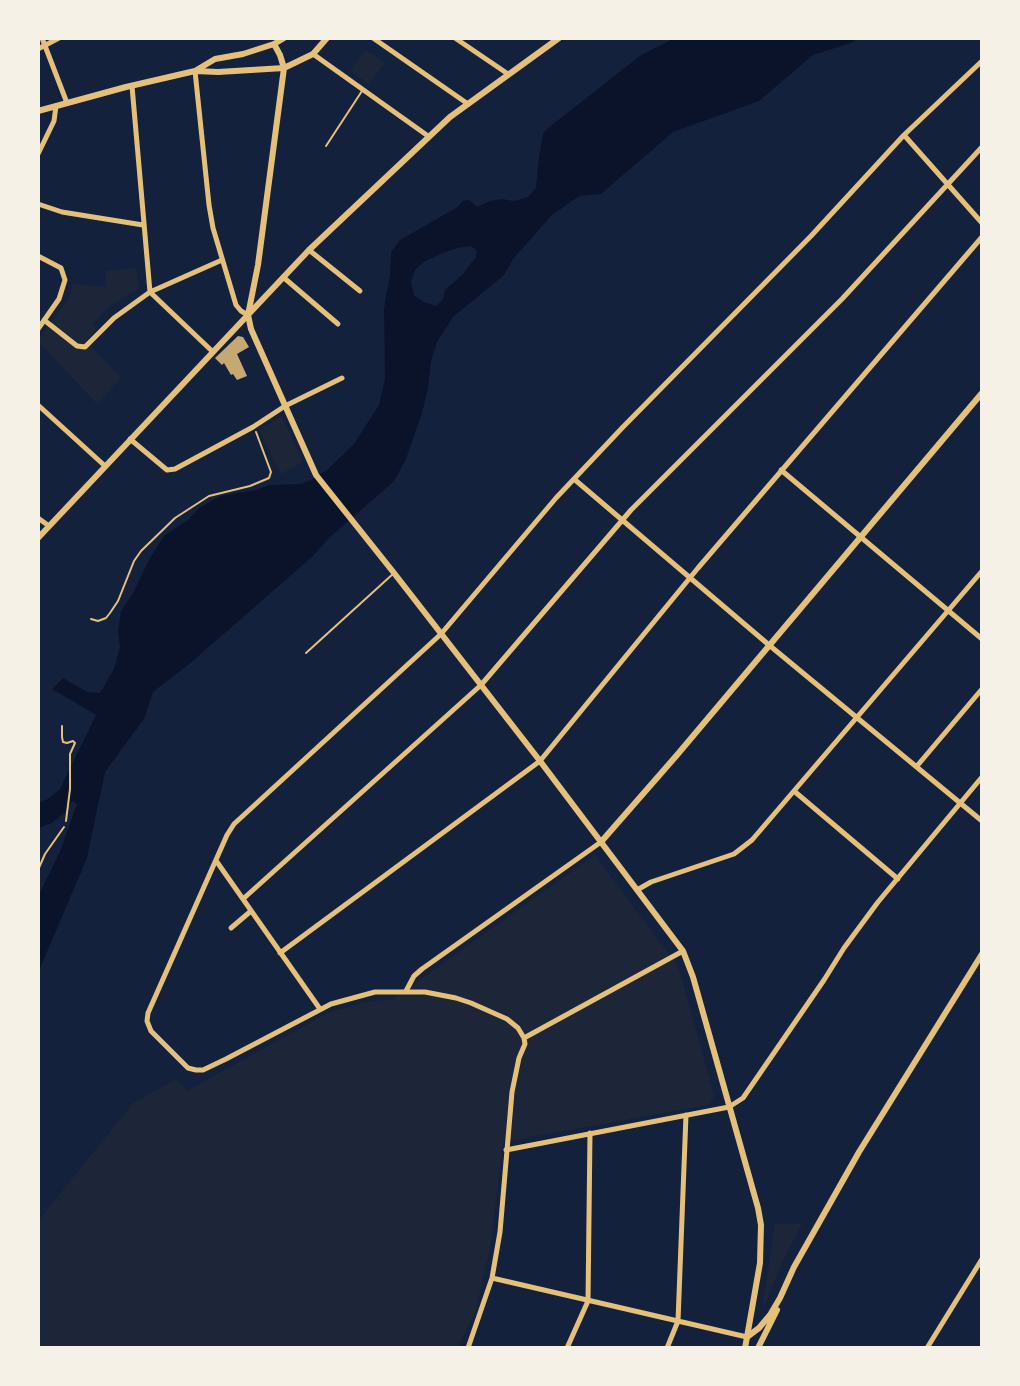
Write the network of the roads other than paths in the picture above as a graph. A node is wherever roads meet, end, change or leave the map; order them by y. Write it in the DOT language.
graph roads {
  1 [pos="42,38"];
  2 [pos="59,38"];
  3 [pos="284,38"];
  4 [pos="373,38"];
  5 [pos="455,38"];
  6 [pos="557,39"];
  7 [pos="323,41"];
  8 [pos="274,44"];
  9 [pos="45,46"];
  10 [pos="38,49"];
  11 [pos="313,54"];
  12 [pos="982,61"];
  13 [pos="284,68"];
  14 [pos="195,71"];
  15 [pos="508,74"];
  16 [pos="132,86"];
  17 [pos="362,91"];
  18 [pos="67,103"];
  19 [pos="468,104"];
  20 [pos="56,106"];
  21 [pos="38,111"];
  22 [pos="904,135"];
  23 [pos="428,136"];
  24 [pos="326,146"];
  25 [pos="982,147"];
  26 [pos="38,154"];
  27 [pos="948,184"];
  28 [pos="38,204"];
  29 [pos="982,223"];
  30 [pos="143,225"];
  31 [pos="982,237"];
  32 [pos="309,250"];
  33 [pos="38,256"];
  34 [pos="222,260"];
  35 [pos="283,277"];
  36 [pos="360,291"];
  37 [pos="150,292"];
  38 [pos="248,315"];
  39 [pos="44,320"];
  40 [pos="338,324"];
  41 [pos="38,329"];
  42 [pos="213,352"];
  43 [pos="342,378"];
  44 [pos="982,393"];
  45 [pos="38,405"];
  46 [pos="285,406"];
  47 [pos="130,439"];
  48 [pos="105,466"];
  49 [pos="781,470"];
  50 [pos="574,479"];
  51 [pos="38,518"];
  52 [pos="623,521"];
  53 [pos="49,526"];
  54 [pos="860,537"];
  55 [pos="38,538"];
  56 [pos="982,571"];
  57 [pos="394,573"];
  58 [pos="690,578"];
  59 [pos="947,610"];
  60 [pos="441,634"];
  61 [pos="982,639"];
  62 [pos="769,645"];
  63 [pos="306,653"];
  64 [pos="481,685"];
  65 [pos="982,689"];
  66 [pos="857,718"];
  67 [pos="540,761"];
  68 [pos="917,766"];
  69 [pos="982,777"];
  70 [pos="794,791"];
  71 [pos="961,804"];
  72 [pos="982,821"];
  73 [pos="601,842"];
  74 [pos="216,861"];
  75 [pos="898,879"];
  76 [pos="637,890"];
  77 [pos="243,899"];
  78 [pos="251,911"];
  79 [pos="231,928"];
  80 [pos="683,951"];
  81 [pos="280,953"];
  82 [pos="982,954"];
  83 [pos="406,991"];
  84 [pos="320,1009"];
  85 [pos="524,1038"];
  86 [pos="729,1107"];
  87 [pos="686,1115"];
  88 [pos="590,1133"];
  89 [pos="506,1150"];
  90 [pos="982,1259"];
  91 [pos="492,1278"];
  92 [pos="780,1298"];
  93 [pos="588,1301"];
  94 [pos="678,1321"];
  95 [pos="747,1337"];
  96 [pos="468,1348"];
  97 [pos="567,1348"];
  98 [pos="667,1348"];
  99 [pos="745,1348"];
  100 [pos="758,1348"];
  101 [pos="927,1348"];
  1 -- 9 [label="street"];
  2 -- 9 [label="street"];
  3 -- 8 [label="street"];
  4 -- 19 [label="street"];
  5 -- 15 [label="street"];
  6 -- 15 [label="street"];
  7 -- 11 [label="street"];
  8 -- 13 [label="street"];
  8 -- 14 [label="street"];
  9 -- 10 [label="street"];
  9 -- 18 [label="street"];
  11 -- 13 [label="street"];
  11 -- 17 [label="street"];
  12 -- 22 [label="street"];
  13 -- 14 [label="street"];
  13 -- 38 [label="street"];
  14 -- 16 [label="street"];
  14 -- 34 [label="street"];
  15 -- 19 [label="street"];
  16 -- 18 [label="street"];
  16 -- 30 [label="street"];
  17 -- 23 [label="street"];
  17 -- 24 [label="lane"];
  18 -- 20 [label="street"];
  19 -- 23 [label="street"];
  20 -- 21 [label="street"];
  20 -- 26 [label="street"];
  22 -- 27 [label="street"];
  22 -- 50 [label="street"];
  23 -- 32 [label="street"];
  25 -- 27 [label="street"];
  27 -- 29 [label="street"];
  27 -- 52 [label="street"];
  28 -- 30 [label="street"];
  30 -- 37 [label="street"];
  31 -- 49 [label="street"];
  32 -- 35 [label="street"];
  32 -- 36 [label="street"];
  33 -- 39 [label="street"];
  34 -- 37 [label="street"];
  34 -- 38 [label="street"];
  35 -- 38 [label="street"];
  35 -- 40 [label="street"];
  37 -- 39 [label="street"];
  37 -- 42 [label="street"];
  38 -- 42 [label="street"];
  38 -- 46 [label="street"];
  39 -- 41 [label="street"];
  42 -- 47 [label="street"];
  43 -- 46 [label="street"];
  44 -- 54 [label="street"];
  45 -- 48 [label="street"];
  46 -- 47 [label="street"];
  46 -- 57 [label="street"];
  47 -- 48 [label="street"];
  48 -- 53 [label="street"];
  49 -- 54 [label="street"];
  49 -- 58 [label="street"];
  50 -- 52 [label="street"];
  50 -- 60 [label="street"];
  51 -- 53 [label="street"];
  52 -- 58 [label="street"];
  52 -- 64 [label="street"];
  53 -- 55 [label="street"];
  54 -- 59 [label="street"];
  54 -- 62 [label="street"];
  56 -- 59 [label="street"];
  57 -- 60 [label="street"];
  57 -- 63 [label="lane"];
  58 -- 62 [label="street"];
  58 -- 67 [label="street"];
  59 -- 61 [label="street"];
  59 -- 66 [label="street"];
  60 -- 64 [label="street"];
  60 -- 74 [label="street"];
  62 -- 66 [label="street"];
  62 -- 73 [label="street"];
  64 -- 67 [label="street"];
  64 -- 77 [label="street"];
  65 -- 68 [label="street"];
  66 -- 68 [label="street"];
  66 -- 70 [label="street"];
  67 -- 73 [label="street"];
  67 -- 81 [label="street"];
  68 -- 71 [label="street"];
  69 -- 71 [label="street"];
  70 -- 75 [label="street"];
  70 -- 76 [label="street"];
  71 -- 72 [label="street"];
  71 -- 75 [label="street"];
  73 -- 76 [label="street"];
  73 -- 83 [label="street"];
  74 -- 77 [label="street"];
  74 -- 84 [label="street"];
  75 -- 86 [label="street"];
  76 -- 80 [label="street"];
  77 -- 78 [label="street"];
  78 -- 79 [label="street"];
  78 -- 81 [label="street"];
  80 -- 85 [label="street"];
  80 -- 86 [label="street"];
  81 -- 84 [label="street"];
  82 -- 92 [label="street"];
  83 -- 84 [label="street"];
  83 -- 85 [label="street"];
  85 -- 89 [label="street"];
  86 -- 87 [label="street"];
  86 -- 95 [label="street"];
  87 -- 88 [label="street"];
  87 -- 94 [label="street"];
  88 -- 89 [label="street"];
  88 -- 93 [label="street"];
  89 -- 91 [label="street"];
  90 -- 101 [label="street"];
  91 -- 93 [label="street"];
  91 -- 96 [label="street"];
  92 -- 95 [label="street"];
  92 -- 100 [label="street"];
  93 -- 94 [label="street"];
  93 -- 97 [label="street"];
  94 -- 95 [label="street"];
  94 -- 98 [label="street"];
  95 -- 99 [label="street"];
}
